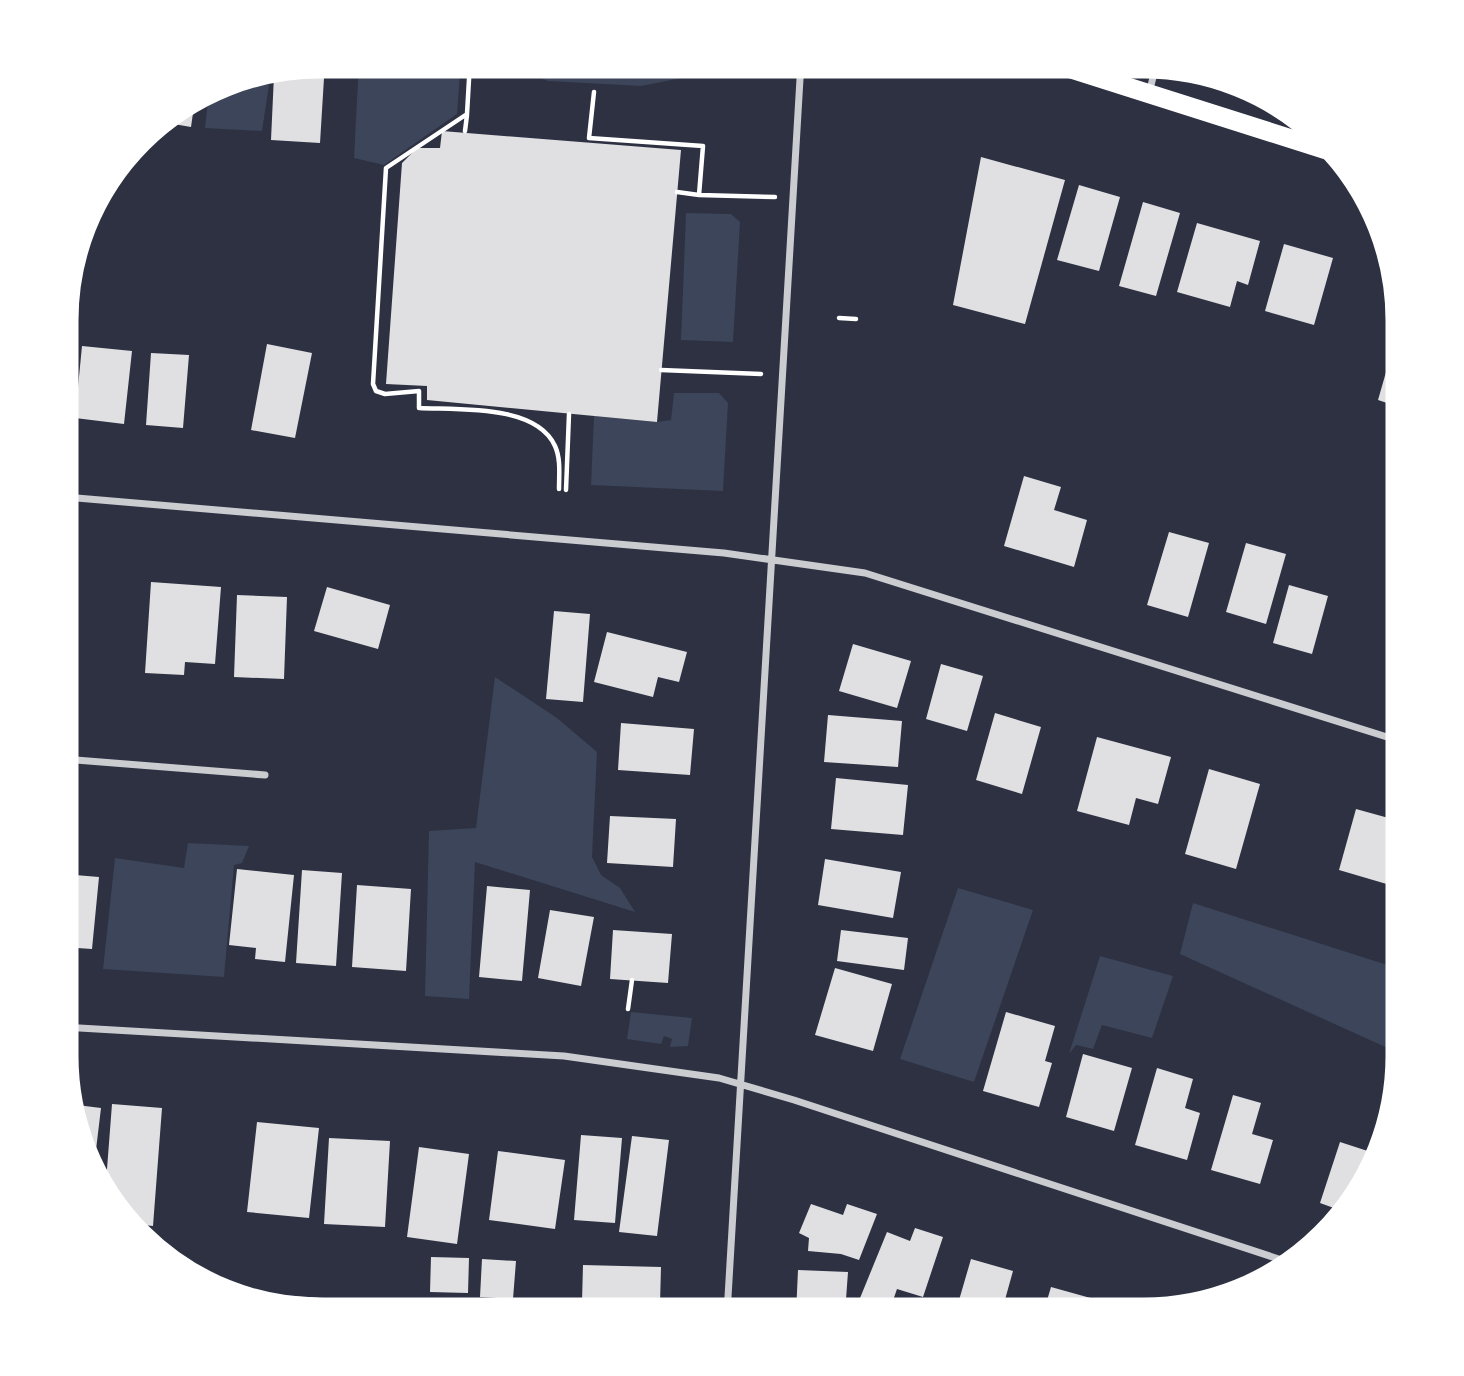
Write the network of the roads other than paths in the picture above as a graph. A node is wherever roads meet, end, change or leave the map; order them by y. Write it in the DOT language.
graph roads {
  1 [pos="800,74"];
  2 [pos="1088,74"];
  3 [pos="1154,74"];
  4 [pos="1149,93"];
  5 [pos="1322,149"];
  6 [pos="74,498"];
  7 [pos="773,558"];
  8 [pos="1390,738"];
  9 [pos="74,760"];
  10 [pos="265,775"];
  11 [pos="74,1028"];
  12 [pos="739,1083"];
  13 [pos="1282,1260"];
  14 [pos="271,1298"];
  15 [pos="333,1302"];
  16 [pos="728,1302"];
  1 -- 7 [label="street"];
  2 -- 4 [label="highway"];
  3 -- 4 [label="street"];
  4 -- 5 [label="highway"];
  6 -- 7 [label="street"];
  7 -- 8 [label="street"];
  7 -- 12 [label="street"];
  9 -- 10 [label="street"];
  11 -- 12 [label="street"];
  12 -- 13 [label="street"];
  12 -- 16 [label="street"];
  14 -- 15 [label="street"];
}
